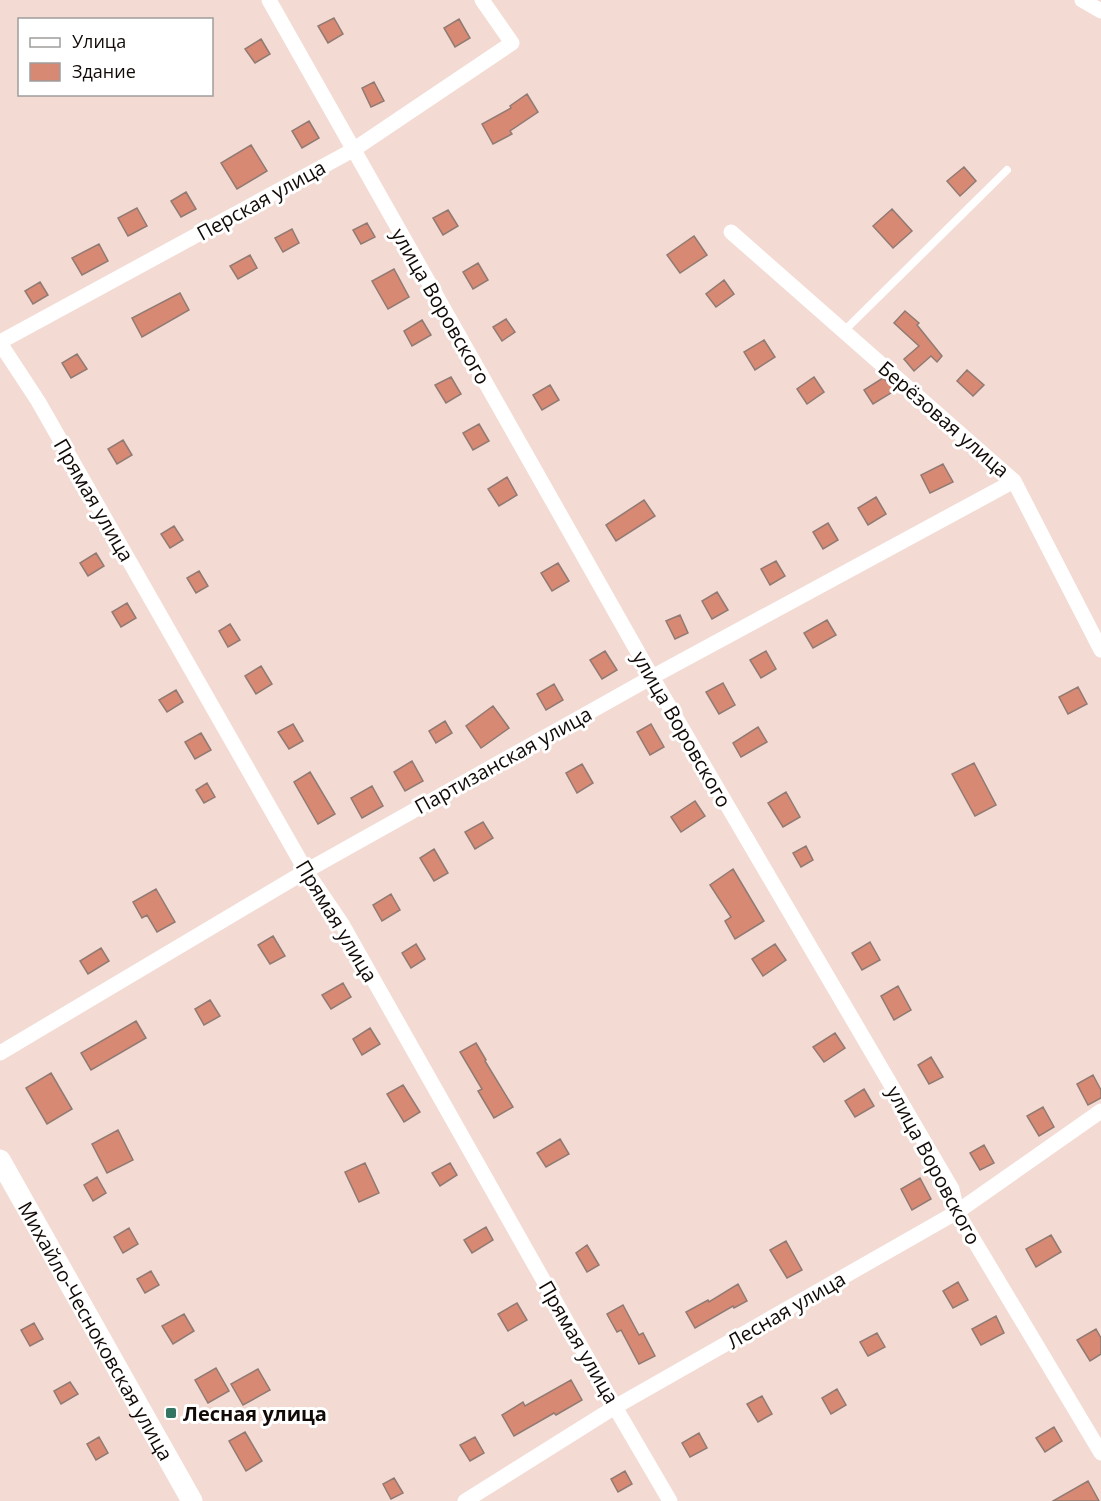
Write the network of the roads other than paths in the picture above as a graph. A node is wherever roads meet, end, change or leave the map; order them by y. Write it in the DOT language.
graph roads {
  1 [pos="269,0"];
  2 [pos="482,0"];
  3 [pos="1082,0"];
  4 [pos="1101,11"];
  5 [pos="353,150"];
  6 [pos="1007,170"];
  7 [pos="731,232"];
  8 [pos="843,331"];
  9 [pos="0,342"];
  10 [pos="1014,481"];
  11 [pos="1101,650"];
  12 [pos="652,677"];
  13 [pos="306,871"];
  14 [pos="0,1053"];
  15 [pos="1101,1111"];
  16 [pos="0,1160"];
  17 [pos="957,1212"];
  18 [pos="615,1407"];
  19 [pos="1101,1453"];
  20 [pos="192,1501"];
  21 [pos="465,1501"];
  22 [pos="670,1501"];
  1 -- 5 [label="street, улица Воровского"];
  2 -- 5 [label="street, Перская улица"];
  3 -- 4 [label="street"];
  5 -- 9 [label="street, Перская улица"];
  5 -- 12 [label="street, улица Воровского"];
  6 -- 8 [label="lane"];
  7 -- 8 [label="street, Берёзовая улица"];
  8 -- 10 [label="street, Берёзовая улица"];
  9 -- 13 [label="street, Прямая улица"];
  10 -- 11 [label="street, Берёзовая улица"];
  10 -- 12 [label="street, Партизанская улица"];
  12 -- 13 [label="street, Партизанская улица"];
  12 -- 17 [label="street, улица Воровского"];
  13 -- 14 [label="street, Партизанская улица"];
  13 -- 18 [label="street, Прямая улица"];
  15 -- 17 [label="street, Лесная улица"];
  16 -- 20 [label="street, Михайло-Чесноковская улица"];
  17 -- 18 [label="street, Лесная улица"];
  17 -- 19 [label="street, улица Воровского"];
  18 -- 21 [label="street, Лесная улица"];
  18 -- 22 [label="street, Прямая улица"];
}
